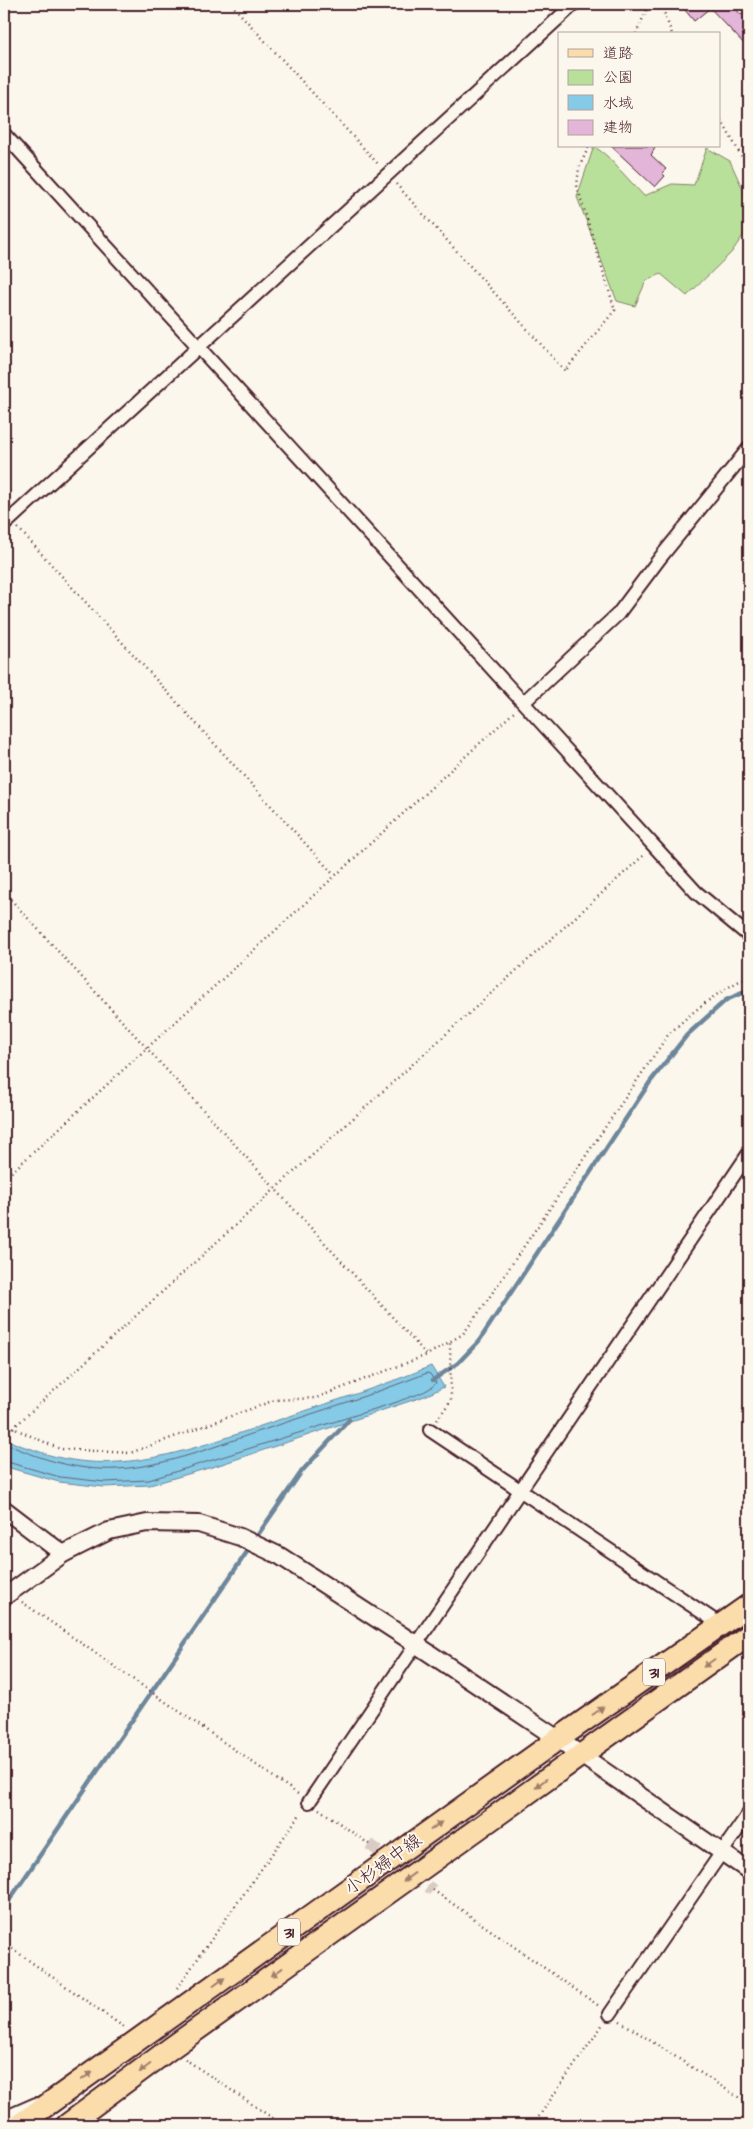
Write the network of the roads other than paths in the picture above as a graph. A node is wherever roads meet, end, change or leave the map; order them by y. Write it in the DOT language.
graph roads {
  1 [pos="574,4"];
  2 [pos="4,134"];
  3 [pos="198,348"];
  4 [pos="749,448"];
  5 [pos="7,522"];
  6 [pos="524,702"];
  7 [pos="749,936"];
  8 [pos="749,1153"];
  9 [pos="430,1430"];
  10 [pos="521,1490"];
  11 [pos="4,1509"];
  12 [pos="64,1554"];
  13 [pos="7,1595"];
  14 [pos="749,1606"];
  15 [pos="722,1625"];
  16 [pos="748,1639"];
  17 [pos="417,1645"];
  18 [pos="558,1739"];
  19 [pos="580,1754"];
  20 [pos="309,1802"];
  21 [pos="749,1813"];
  22 [pos="723,1853"];
  23 [pos="749,1871"];
  24 [pos="610,2014"];
  25 [pos="65,2092"];
  26 [pos="4,2118"];
  27 [pos="74,2122"];
  28 [pos="19,2125"];
  1 -- 3 [label="street"];
  2 -- 3 [label="street"];
  3 -- 5 [label="street"];
  3 -- 6 [label="street"];
  4 -- 6 [label="street"];
  6 -- 7 [label="street"];
  8 -- 10 [label="street"];
  9 -- 10 [label="street"];
  10 -- 15 [label="street"];
  10 -- 17 [label="street"];
  11 -- 12 [label="street"];
  12 -- 13 [label="street"];
  12 -- 17 [label="street"];
  14 -- 15 [label="main road, 小杉婦中線 / 31"];
  18 -- 15 [label="main road, 小杉婦中線 / 31, one-way"];
  16 -- 19 [label="main road, 小杉婦中線 / 31, one-way"];
  17 -- 18 [label="street"];
  17 -- 20 [label="street"];
  18 -- 19 [label="street"];
  25 -- 18 [label="main road, 小杉婦中線 / 31, one-way"];
  19 -- 22 [label="street"];
  19 -- 27 [label="main road, 小杉婦中線 / 31, one-way"];
  21 -- 22 [label="street"];
  22 -- 23 [label="street"];
  22 -- 24 [label="street"];
  25 -- 26 [label="street"];
  25 -- 28 [label="main road, 小杉婦中線 / 31"];
}
